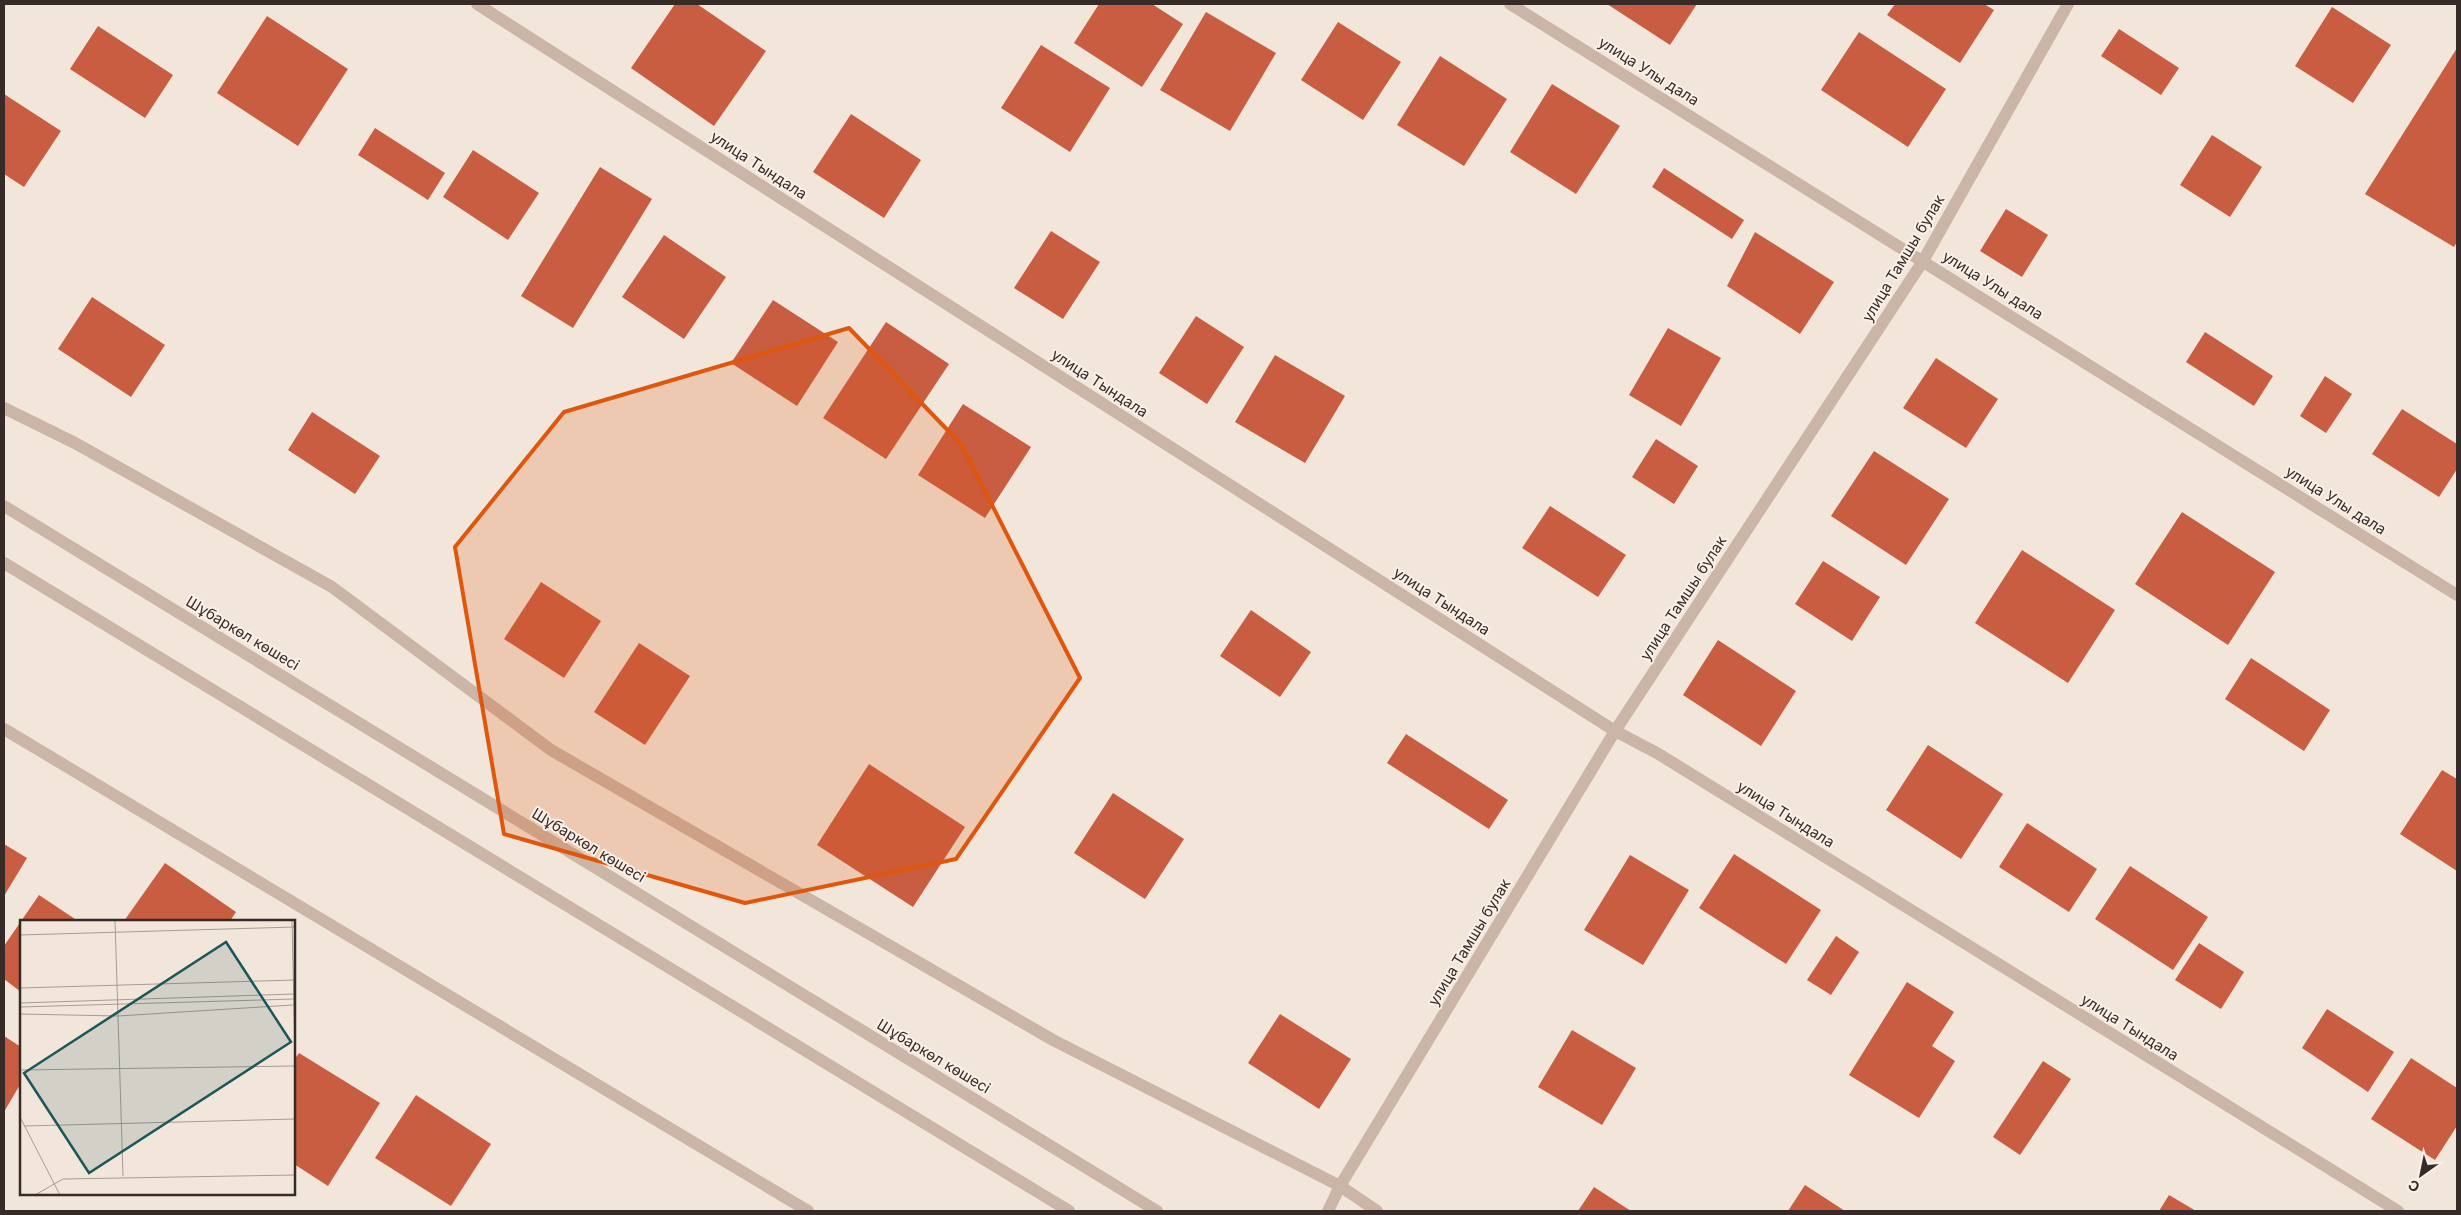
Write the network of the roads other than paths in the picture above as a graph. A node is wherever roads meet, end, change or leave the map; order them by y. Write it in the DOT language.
graph roads {
  1 [pos="477,4"];
  2 [pos="1510,4"];
  3 [pos="2068,4"];
  4 [pos="1923,261"];
  5 [pos="4,408"];
  6 [pos="4,506"];
  7 [pos="4,563"];
  8 [pos="2457,595"];
  9 [pos="4,729"];
  10 [pos="1615,731"];
  11 [pos="1340,1186"];
  12 [pos="808,1211"];
  13 [pos="1069,1211"];
  14 [pos="1157,1211"];
  15 [pos="1328,1211"];
  16 [pos="1377,1211"];
  17 [pos="2398,1211"];
  1 -- 10 [label="street, улица Тындала"];
  2 -- 4 [label="street, улица Улы дала"];
  3 -- 4 [label="street, улица Тамшы булак"];
  4 -- 8 [label="street, улица Улы дала"];
  4 -- 10 [label="street, улица Тамшы булак"];
  5 -- 11 [label="street"];
  6 -- 14 [label="street, Шұбаркөл көшесі"];
  7 -- 13 [label="street"];
  9 -- 12 [label="street"];
  10 -- 11 [label="street, улица Тамшы булак"];
  10 -- 17 [label="street, улица Тындала"];
  11 -- 15 [label="street, улица Тамшы булак"];
  11 -- 16 [label="street"];
}
